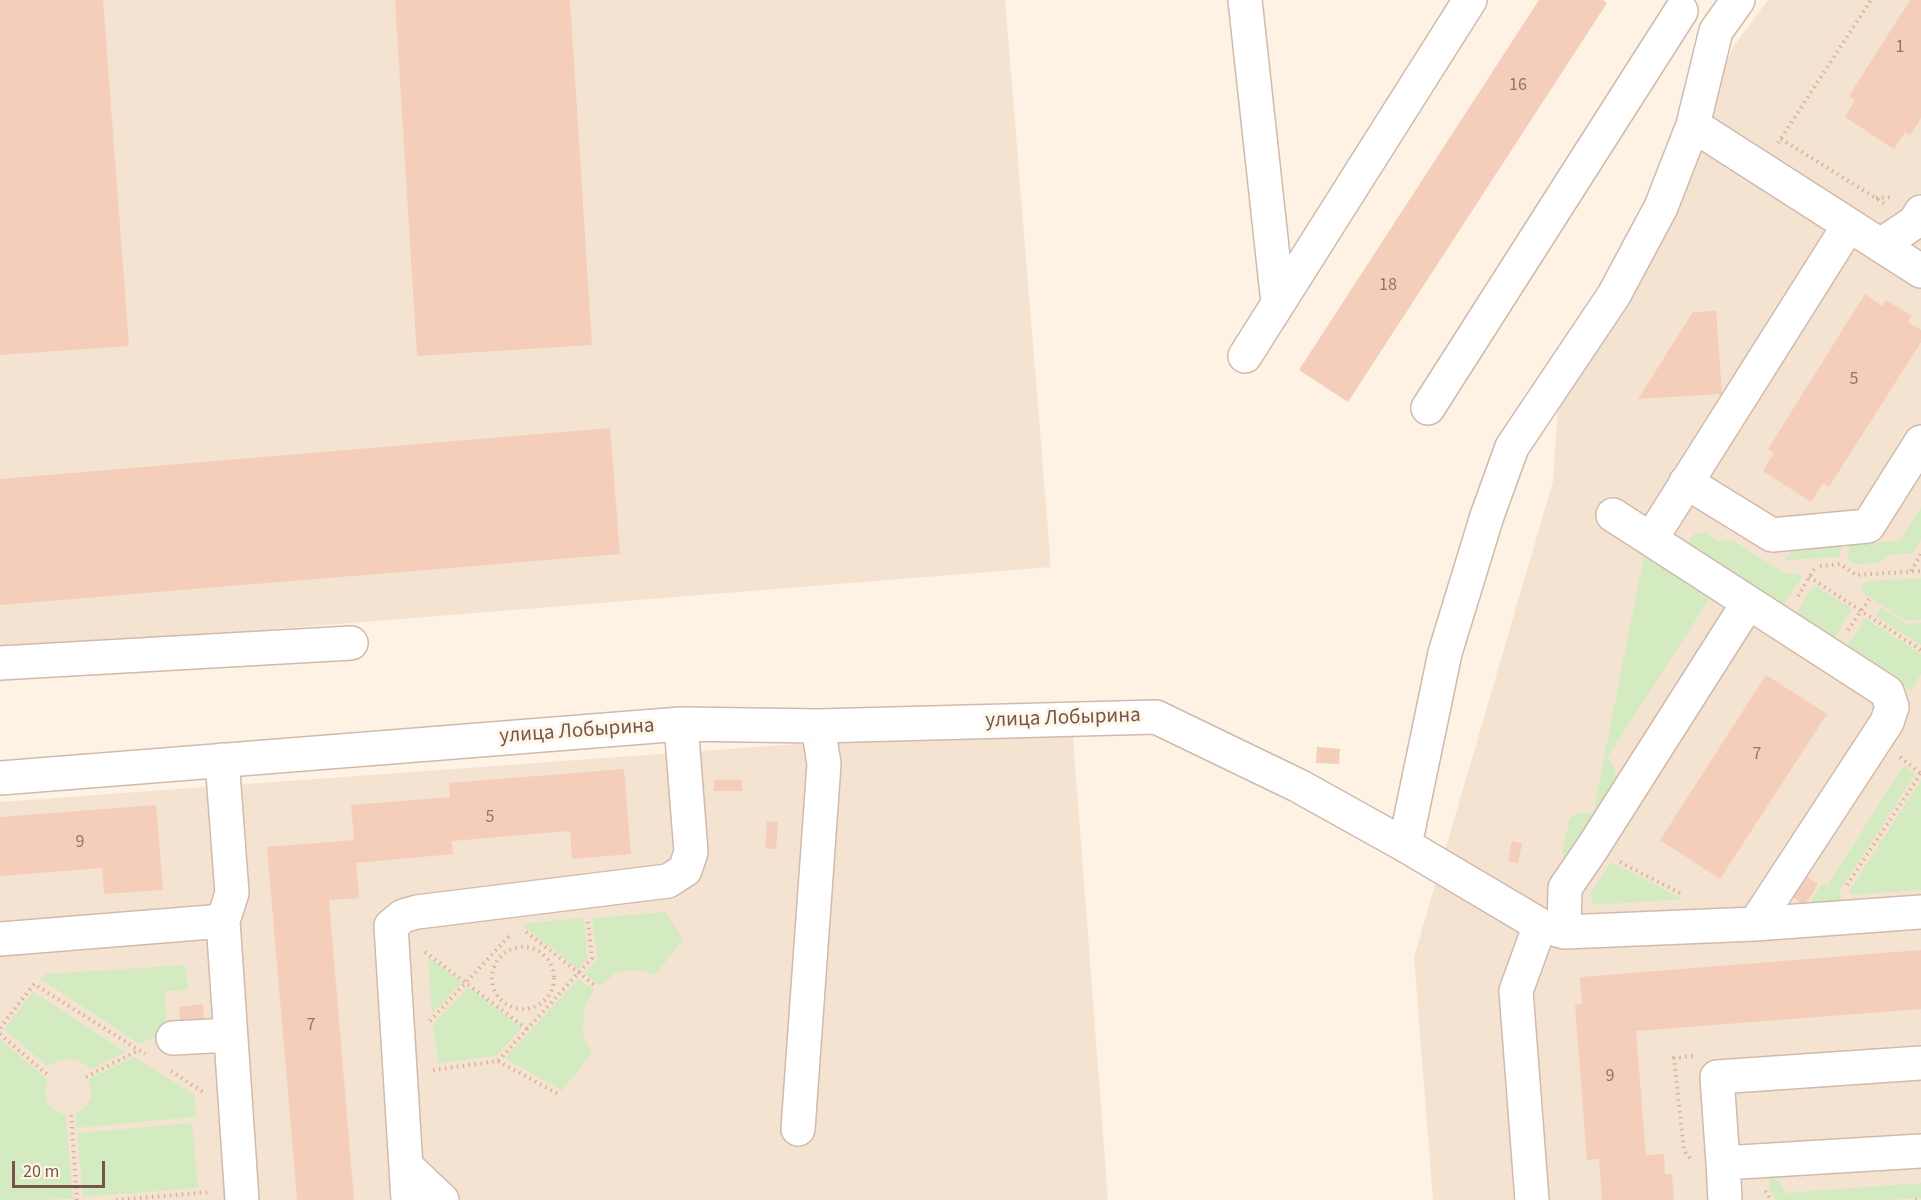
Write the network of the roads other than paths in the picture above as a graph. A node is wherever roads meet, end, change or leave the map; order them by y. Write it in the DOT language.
graph roads {
  1 [pos="1245,0"];
  2 [pos="1470,0"];
  3 [pos="1738,0"];
  4 [pos="1672,5"];
  5 [pos="1716,31"];
  6 [pos="1693,124"];
  7 [pos="1919,220"];
  8 [pos="1849,225"];
  9 [pos="1881,245"];
  10 [pos="1921,271"];
  11 [pos="1278,303"];
  12 [pos="1245,356"];
  13 [pos="1428,408"];
  14 [pos="1921,442"];
  15 [pos="1686,482"];
  16 [pos="1613,515"];
  17 [pos="1651,539"];
  18 [pos="1748,603"];
  19 [pos="351,643"];
  20 [pos="0,663"];
  21 [pos="681,724"];
  22 [pos="818,726"];
  23 [pos="222,760"];
  24 [pos="0,778"];
  25 [pos="1405,845"];
  26 [pos="1921,912"];
  27 [pos="222,921"];
  28 [pos="1755,924"];
  29 [pos="1552,928"];
  30 [pos="0,939"];
  31 [pos="230,1035"];
  32 [pos="163,1054"];
  33 [pos="1921,1063"];
  34 [pos="798,1129"];
  35 [pos="1921,1151"];
  36 [pos="1723,1163"];
  37 [pos="406,1166"];
  38 [pos="241,1194"];
  39 [pos="408,1200"];
  40 [pos="442,1200"];
  41 [pos="1532,1200"];
  42 [pos="1725,1200"];
  1 -- 11 [label="street"];
  2 -- 11 [label="street"];
  3 -- 5 [label="street"];
  4 -- 5 [label="street"];
  4 -- 13 [label="street"];
  5 -- 6 [label="street"];
  6 -- 8 [label="street"];
  6 -- 25 [label="street"];
  7 -- 9 [label="street"];
  8 -- 9 [label="street"];
  8 -- 15 [label="street"];
  9 -- 10 [label="street"];
  11 -- 12 [label="street"];
  14 -- 15 [label="street"];
  15 -- 17 [label="street"];
  16 -- 17 [label="street"];
  17 -- 18 [label="street"];
  18 -- 28 [label="street"];
  18 -- 29 [label="street"];
  19 -- 20 [label="street"];
  21 -- 22 [label="street, улица Лобырина"];
  21 -- 23 [label="street, улица Лобырина"];
  21 -- 37 [label="street"];
  22 -- 25 [label="street, улица Лобырина"];
  22 -- 34 [label="street"];
  23 -- 24 [label="street, улица Лобырина"];
  23 -- 27 [label="street"];
  25 -- 29 [label="street"];
  26 -- 28 [label="street"];
  27 -- 30 [label="street"];
  27 -- 31 [label="street"];
  28 -- 29 [label="street"];
  29 -- 41 [label="street"];
  31 -- 32 [label="street"];
  31 -- 38 [label="street"];
  33 -- 36 [label="street"];
  35 -- 36 [label="street"];
  36 -- 42 [label="street"];
  37 -- 39 [label="street"];
  37 -- 40 [label="street"];
}
